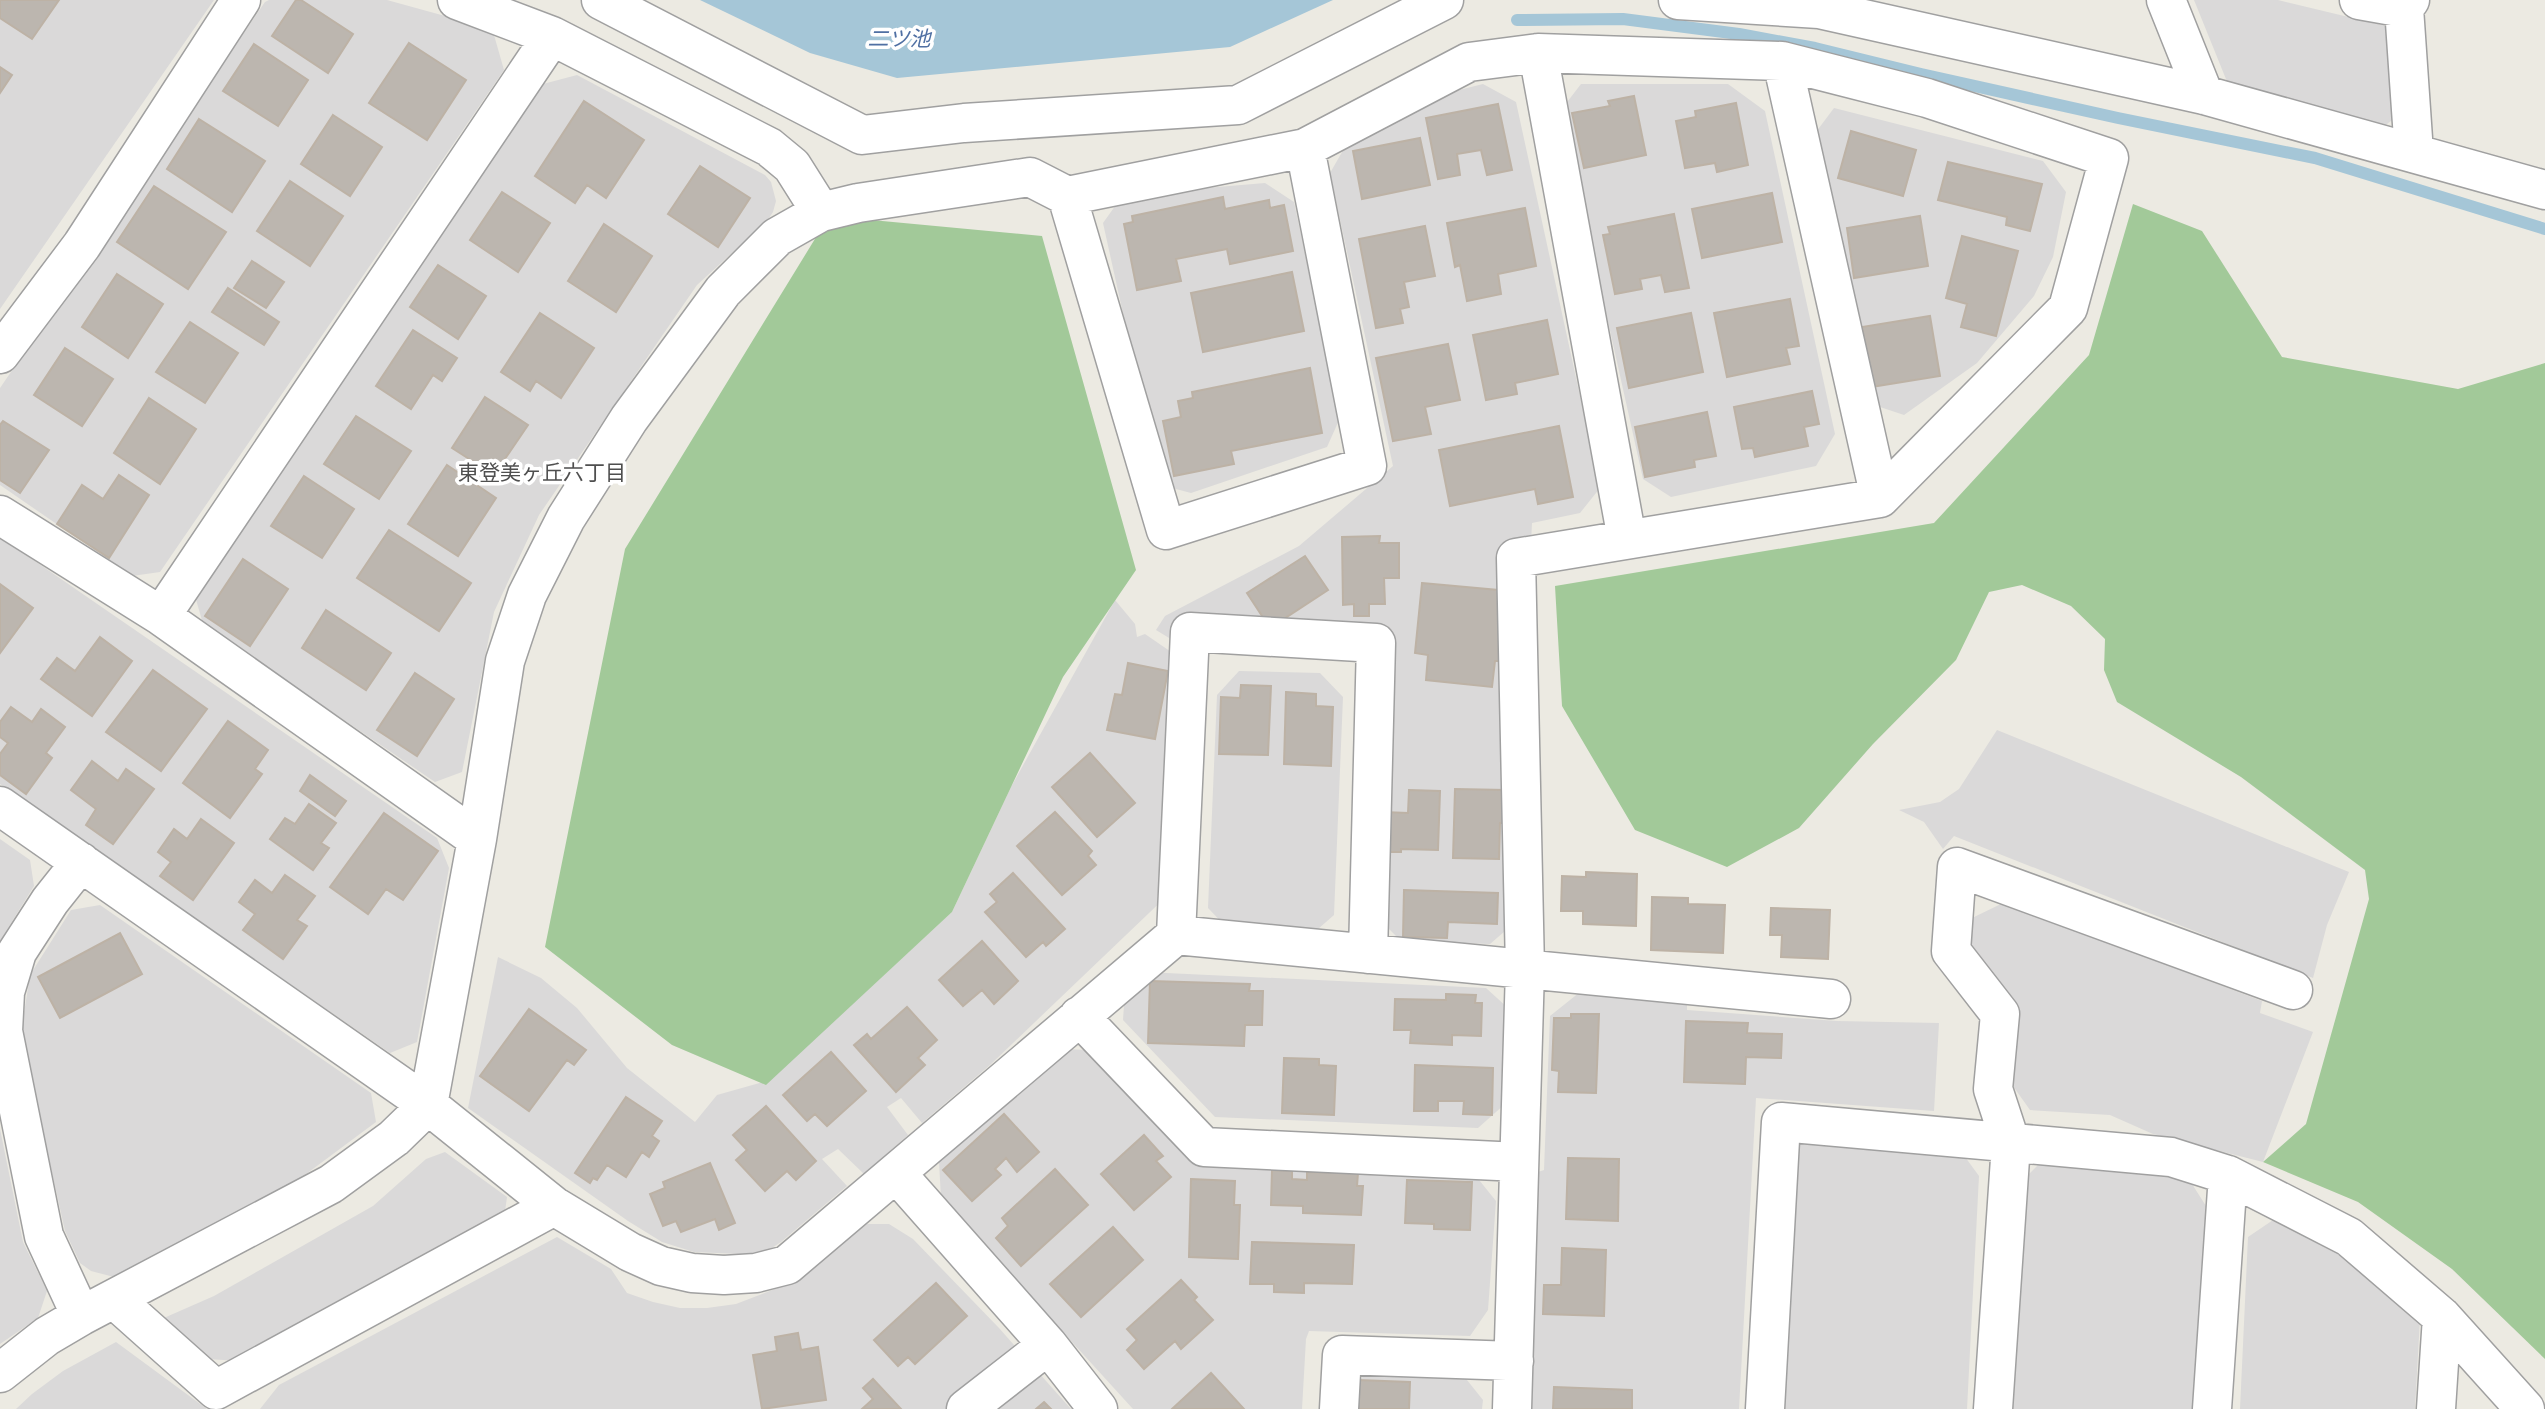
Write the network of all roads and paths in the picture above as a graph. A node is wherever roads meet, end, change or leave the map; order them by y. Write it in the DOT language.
graph roads {
  1 [pos="241,0"];
  2 [pos="457,0"];
  3 [pos="601,0"];
  4 [pos="1444,0"];
  5 [pos="1678,0"];
  6 [pos="2166,0"];
  7 [pos="2359,0"];
  8 [pos="2407,4"];
  9 [pos="552,36"];
  10 [pos="1538,53"];
  11 [pos="1782,61"];
  12 [pos="2204,94"];
  13 [pos="1306,148"];
  14 [pos="2414,153"];
  15 [pos="2545,190"];
  16 [pos="1067,196"];
  17 [pos="821,212"];
  18 [pos="0,355"];
  19 [pos="1880,498"];
  20 [pos="0,515"];
  21 [pos="1628,539"];
  22 [pos="161,616"];
  23 [pos="0,806"];
  24 [pos="477,839"];
  25 [pos="82,862"];
  26 [pos="1175,935"];
  27 [pos="1368,954"];
  28 [pos="1525,969"];
  29 [pos="2293,990"];
  30 [pos="1830,999"];
  31 [pos="1079,1016"];
  32 [pos="428,1105"];
  33 [pos="2011,1144"];
  34 [pos="1519,1162"];
  35 [pos="896,1173"];
  36 [pos="2228,1175"];
  37 [pos="554,1206"];
  38 [pos="97,1308"];
  39 [pos="2442,1317"];
  40 [pos="1048,1345"];
  41 [pos="1514,1362"];
  42 [pos="0,1373"];
  43 [pos="225,1399"];
  44 [pos="966,1409"];
  45 [pos="1098,1409"];
  46 [pos="1339,1409"];
  47 [pos="1511,1409"];
  48 [pos="1765,1409"];
  49 [pos="1993,1409"];
  50 [pos="2212,1409"];
  51 [pos="2435,1409"];
  52 [pos="2525,1409"];
  1 -- 18 [label="street"];
  2 -- 9 [label="street"];
  3 -- 4 [label="street"];
  5 -- 12 [label="street"];
  6 -- 12 [label="street"];
  7 -- 8 [label="street"];
  8 -- 14 [label="street"];
  9 -- 17 [label="street"];
  9 -- 22 [label="street"];
  10 -- 11 [label="street"];
  10 -- 13 [label="street"];
  10 -- 21 [label="street"];
  11 -- 19 [label="street"];
  11 -- 19 [label="street"];
  12 -- 14 [label="street"];
  13 -- 16 [label="street"];
  13 -- 16 [label="street"];
  14 -- 15 [label="street"];
  16 -- 17 [label="street"];
  17 -- 24 [label="street"];
  19 -- 21 [label="street"];
  20 -- 22 [label="street"];
  21 -- 28 [label="street"];
  22 -- 24 [label="street"];
  23 -- 25 [label="street"];
  24 -- 32 [label="street"];
  25 -- 32 [label="street"];
  25 -- 38 [label="street"];
  26 -- 27 [label="street"];
  26 -- 27 [label="street"];
  26 -- 31 [label="street"];
  27 -- 28 [label="street"];
  28 -- 30 [label="street"];
  28 -- 34 [label="street"];
  29 -- 33 [label="street"];
  31 -- 34 [label="street"];
  31 -- 35 [label="street"];
  32 -- 37 [label="street"];
  32 -- 38 [label="street"];
  33 -- 36 [label="street"];
  33 -- 48 [label="street"];
  33 -- 49 [label="street"];
  34 -- 41 [label="street"];
  35 -- 37 [label="street"];
  35 -- 40 [label="street"];
  36 -- 39 [label="street"];
  36 -- 50 [label="street"];
  37 -- 43 [label="street"];
  38 -- 42 [label="street"];
  38 -- 43 [label="street"];
  39 -- 51 [label="street"];
  39 -- 52 [label="street"];
  40 -- 44 [label="street"];
  40 -- 45 [label="street"];
  41 -- 46 [label="street"];
  41 -- 47 [label="street"];
}
